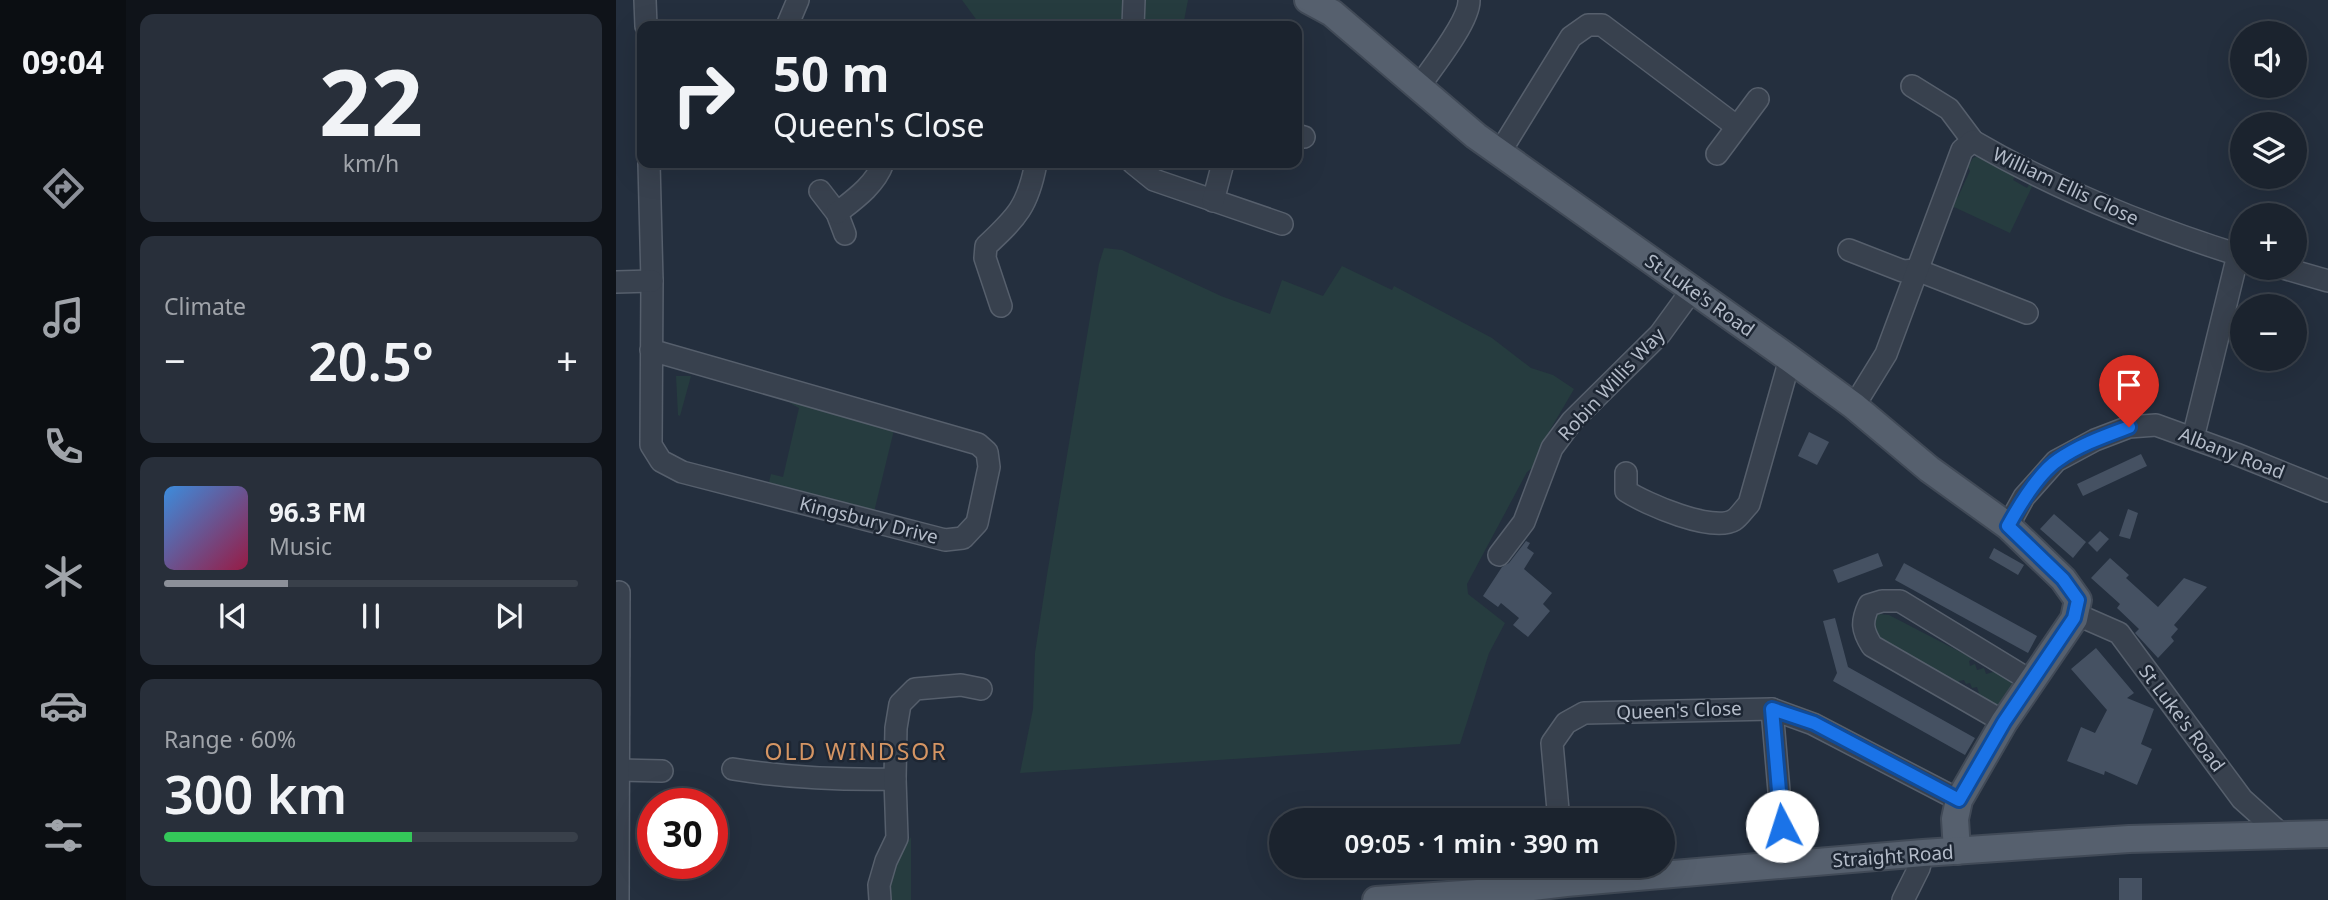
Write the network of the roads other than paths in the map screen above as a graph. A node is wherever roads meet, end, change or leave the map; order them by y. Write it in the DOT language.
graph roads {
  1 [pos="645,0"];
  2 [pos="798,0"];
  3 [pos="1135,0"];
  4 [pos="1311,0"];
  5 [pos="1469,0"];
  6 [pos="646,21"];
  7 [pos="789,21"];
  8 [pos="1133,21"];
  9 [pos="1912,86"];
  10 [pos="1419,88"];
  11 [pos="1758,99"];
  12 [pos="1736,126"];
  13 [pos="1973,141"];
  14 [pos="1500,152"];
  15 [pos="1717,154"];
  16 [pos="649,168"];
  17 [pos="881,168"];
  18 [pos="1035,168"];
  19 [pos="1139,168"];
  20 [pos="1222,168"];
  21 [pos="820,191"];
  22 [pos="1213,201"];
  23 [pos="1282,224"];
  24 [pos="1849,250"];
  25 [pos="2230,252"];
  26 [pos="1917,270"];
  27 [pos="2307,275"];
  28 [pos="2234,280"];
  29 [pos="652,281"];
  30 [pos="2328,281"];
  31 [pos="616,282"];
  32 [pos="1692,290"];
  33 [pos="1001,306"];
  34 [pos="2026,313"];
  35 [pos="651,350"];
  36 [pos="1790,359"];
  37 [pos="1854,406"];
  38 [pos="2193,438"];
  39 [pos="1626,473"];
  40 [pos="2328,491"];
  41 [pos="2008,526"];
  42 [pos="1499,555"];
  43 [pos="619,592"];
  44 [pos="2076,609"];
  45 [pos="968,681"];
  46 [pos="2031,681"];
  47 [pos="1772,709"];
  48 [pos="2004,722"];
  49 [pos="733,769"];
  50 [pos="619,770"];
  51 [pos="662,771"];
  52 [pos="895,779"];
  53 [pos="1959,800"];
  54 [pos="1558,808"];
  55 [pos="1782,826"];
  56 [pos="2281,834"];
  57 [pos="2328,834"];
  58 [pos="1957,850"];
  59 [pos="1923,853"];
  60 [pos="1675,868"];
  61 [pos="1559,878"];
  62 [pos="1522,895"];
  63 [pos="618,900"];
  64 [pos="880,900"];
  65 [pos="1376,900"];
  66 [pos="1903,900"];
  1 -- 6 [label="street"];
  2 -- 7 [label="street"];
  3 -- 8 [label="street"];
  4 -- 10 [label="main road, St Luke's Road"];
  5 -- 10 [label="street"];
  9 -- 13 [label="street"];
  10 -- 14 [label="main road, St Luke's Road"];
  11 -- 12 [label="street"];
  12 -- 14 [label="street"];
  12 -- 15 [label="street"];
  13 -- 25 [label="street, William Ellis Close"];
  13 -- 26 [label="street, William Ellis Close"];
  14 -- 32 [label="main road, St Luke's Road"];
  16 -- 29 [label="street, Kingsbury Drive"];
  17 -- 21 [label="street"];
  18 -- 33 [label="street"];
  19 -- 22 [label="street"];
  20 -- 22 [label="street"];
  22 -- 23 [label="street"];
  24 -- 26 [label="street"];
  26 -- 34 [label="street"];
  26 -- 37 [label="street, William Ellis Close"];
  27 -- 30 [label="street"];
  28 -- 38 [label="street"];
  29 -- 31 [label="street"];
  29 -- 35 [label="street, Kingsbury Drive"];
  32 -- 36 [label="main road, St Luke's Road"];
  32 -- 42 [label="street, Robin Willis Way"];
  35 -- 35 [label="street, Kingsbury Drive"];
  36 -- 37 [label="main road, St Luke's Road"];
  36 -- 39 [label="street"];
  37 -- 41 [label="main road, St Luke's Road"];
  38 -- 40 [label="street, Albany Road"];
  38 -- 41 [label="street, Albany Road"];
  41 -- 44 [label="main road, St Luke's Road"];
  43 -- 50 [label="street"];
  44 -- 46 [label="main road"];
  44 -- 56 [label="street, St Luke's Road"];
  45 -- 52 [label="street"];
  46 -- 48 [label="main road"];
  46 -- 48 [label="street"];
  47 -- 53 [label="street, Queen's Close"];
  47 -- 54 [label="street, Queen's Close"];
  47 -- 55 [label="street"];
  48 -- 53 [label="main road"];
  49 -- 52 [label="street"];
  50 -- 51 [label="street"];
  50 -- 63 [label="street"];
  52 -- 64 [label="street"];
  53 -- 58 [label="main road"];
  56 -- 57 [label="main road, Straight Road"];
  56 -- 58 [label="main road, Straight Road"];
  58 -- 59 [label="main road, Straight Road"];
  59 -- 60 [label="main road, Straight Road"];
  59 -- 66 [label="street"];
  61 -- 62 [label="main road, Straight Road"];
  62 -- 65 [label="main road, Straight Road"];
}
